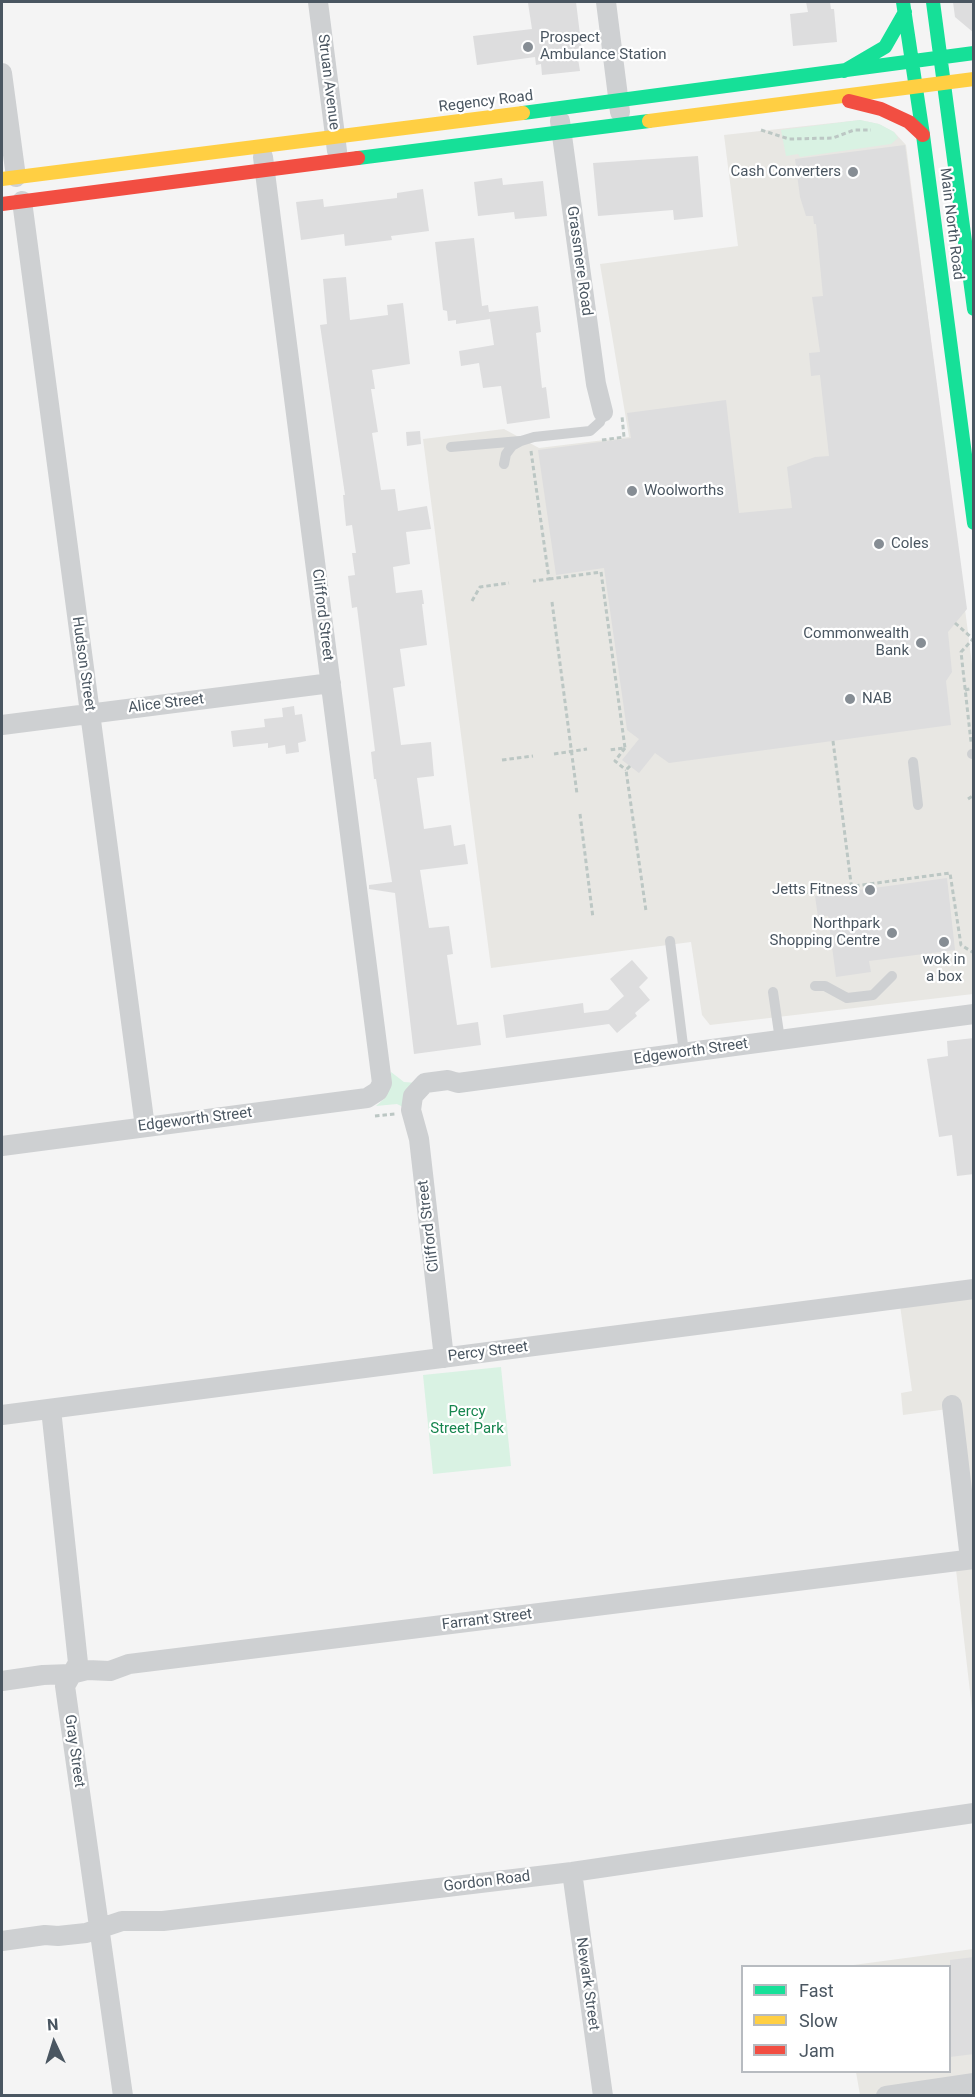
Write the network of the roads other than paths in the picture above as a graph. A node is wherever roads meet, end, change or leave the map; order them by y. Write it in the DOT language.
graph roads {
  1 [pos="318,2"];
  2 [pos="606,2"];
  3 [pos="933,2"];
  4 [pos="904,7"];
  5 [pos="974,53"];
  6 [pos="941,58"];
  7 [pos="912,62"];
  8 [pos="844,71"];
  9 [pos="2,73"];
  10 [pos="974,79"];
  11 [pos="945,83"];
  12 [pos="916,87"];
  13 [pos="834,98"];
  14 [pos="619,100"];
  15 [pos="559,109"];
  16 [pos="963,113"];
  17 [pos="622,125"];
  18 [pos="951,130"];
  19 [pos="562,133"];
  20 [pos="923,135"];
  21 [pos="336,138"];
  22 [pos="262,147"];
  23 [pos="339,162"];
  24 [pos="265,172"];
  25 [pos="9,178"];
  26 [pos="22,201"];
  27 [pos="2,204"];
  28 [pos="974,309"];
  29 [pos="612,413"];
  30 [pos="521,441"];
  31 [pos="451,447"];
  32 [pos="504,464"];
  33 [pos="974,523"];
  34 [pos="331,683"];
  35 [pos="90,714"];
  36 [pos="2,725"];
  37 [pos="913,762"];
  38 [pos="918,805"];
  39 [pos="670,942"];
  40 [pos="891,976"];
  41 [pos="815,986"];
  42 [pos="773,992"];
  43 [pos="974,1014"];
  44 [pos="780,1040"];
  45 [pos="684,1053"];
  46 [pos="367,1098"];
  47 [pos="412,1104"];
  48 [pos="145,1127"];
  49 [pos="2,1146"];
  50 [pos="974,1289"];
  51 [pos="444,1358"];
  52 [pos="952,1405"];
  53 [pos="51,1409"];
  54 [pos="2,1416"];
  55 [pos="972,1559"];
  56 [pos="71,1674"];
  57 [pos="2,1681"];
  58 [pos="974,1813"];
  59 [pos="572,1872"];
  60 [pos="99,1927"];
  61 [pos="2,1941"];
  62 [pos="974,2082"];
  63 [pos="123,2096"];
  64 [pos="603,2096"];
  65 [pos="886,2096"];
  1 -- 21 [label="street, Struan Avenue"];
  2 -- 14 [label="street"];
  3 -- 6 [label="main road, Main North Road"];
  4 -- 7 [label="main road, Main North Road"];
  4 -- 8 [label="main road"];
  5 -- 6 [label="main road, Regency Road"];
  6 -- 7 [label="main road, Regency Road"];
  6 -- 11 [label="main road, Main North Road"];
  7 -- 8 [label="main road, Regency Road"];
  7 -- 12 [label="main road, Main North Road"];
  8 -- 14 [label="main road, Regency Road"];
  9 -- 25 [label="street"];
  10 -- 11 [label="main road"];
  11 -- 12 [label="main road"];
  11 -- 18 [label="main road, Main North Road"];
  12 -- 13 [label="main road"];
  12 -- 20 [label="main road, Main North Road"];
  13 -- 17 [label="main road"];
  13 -- 20 [label="main road"];
  14 -- 15 [label="main road, Regency Road"];
  14 -- 17 [label="street"];
  15 -- 19 [label="street, Grassmere Road"];
  15 -- 21 [label="main road, Regency Road"];
  16 -- 18 [label="main road"];
  17 -- 19 [label="main road"];
  18 -- 28 [label="main road, Main North Road"];
  19 -- 23 [label="main road"];
  19 -- 29 [label="street, Grassmere Road"];
  20 -- 33 [label="main road, Main North Road"];
  21 -- 22 [label="main road, Regency Road"];
  21 -- 23 [label="street, Struan Avenue"];
  22 -- 24 [label="street, Clifford Street"];
  22 -- 25 [label="main road, Regency Road"];
  23 -- 24 [label="main road"];
  24 -- 26 [label="main road"];
  24 -- 34 [label="street, Clifford Street"];
  26 -- 27 [label="main road"];
  26 -- 35 [label="street, Hudson Street"];
  29 -- 30 [label="lane"];
  30 -- 31 [label="lane"];
  30 -- 32 [label="lane"];
  34 -- 35 [label="street, Alice Street"];
  34 -- 46 [label="street, Clifford Street"];
  35 -- 36 [label="street, Alice Street"];
  35 -- 48 [label="street, Hudson Street"];
  37 -- 38 [label="lane"];
  39 -- 45 [label="lane"];
  40 -- 41 [label="lane"];
  42 -- 44 [label="lane"];
  43 -- 44 [label="street, Edgeworth Street"];
  44 -- 45 [label="street, Edgeworth Street"];
  45 -- 47 [label="street, Edgeworth Street"];
  46 -- 48 [label="street, Edgeworth Street"];
  47 -- 51 [label="street, Clifford Street"];
  48 -- 49 [label="street, Edgeworth Street"];
  50 -- 51 [label="street, Percy Street"];
  51 -- 53 [label="street, Percy Street"];
  52 -- 55 [label="street"];
  53 -- 54 [label="street, Percy Street"];
  53 -- 56 [label="street, Gray Street"];
  55 -- 56 [label="street, Farrant Street"];
  56 -- 57 [label="street, Farrant Street"];
  56 -- 60 [label="street, Gray Street"];
  58 -- 59 [label="street, Gordon Road"];
  59 -- 60 [label="street, Gordon Road"];
  59 -- 64 [label="street, Newark Street"];
  60 -- 61 [label="street, Gordon Road"];
  60 -- 63 [label="street, Gray Street"];
  62 -- 65 [label="street"];
}
